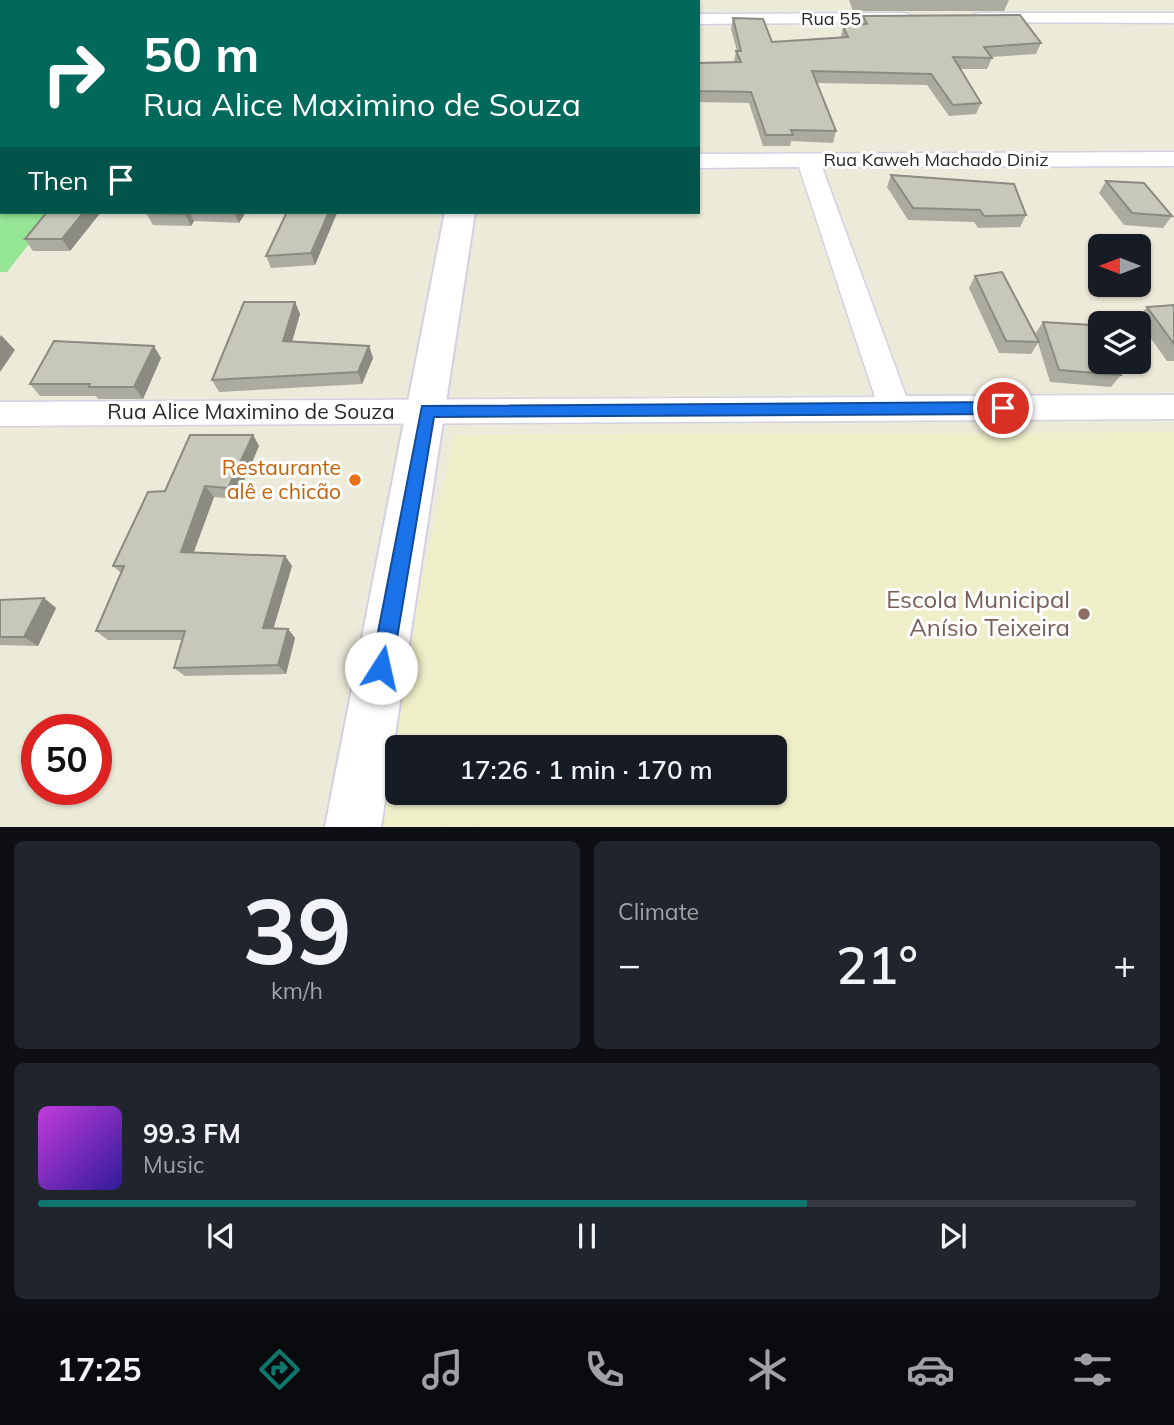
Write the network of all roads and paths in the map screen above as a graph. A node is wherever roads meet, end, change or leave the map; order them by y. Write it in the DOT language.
graph roads {
  1 [pos="922,18"];
  2 [pos="964,18"];
  3 [pos="1174,18"];
  4 [pos="700,19"];
  5 [pos="1174,159"];
  6 [pos="700,161"];
  7 [pos="808,161"];
  8 [pos="460,214"];
  9 [pos="1174,407"];
  10 [pos="895,409"];
  11 [pos="428,411"];
  12 [pos="0,414"];
  13 [pos="353,827"];
  1 -- 4 [label="street, Rua 55"];
  2 -- 3 [label="street"];
  5 -- 7 [label="street, Rua Kaweh Machado Diniz"];
  6 -- 7 [label="street, Rua Kaweh Machado Diniz"];
  7 -- 10 [label="street"];
  8 -- 11 [label="main road"];
  9 -- 10 [label="street, Rua Alice Maximino de Souza"];
  10 -- 11 [label="street, Rua Alice Maximino de Souza"];
  11 -- 12 [label="street, Rua Alice Maximino de Souza"];
  11 -- 13 [label="main road"];
}
